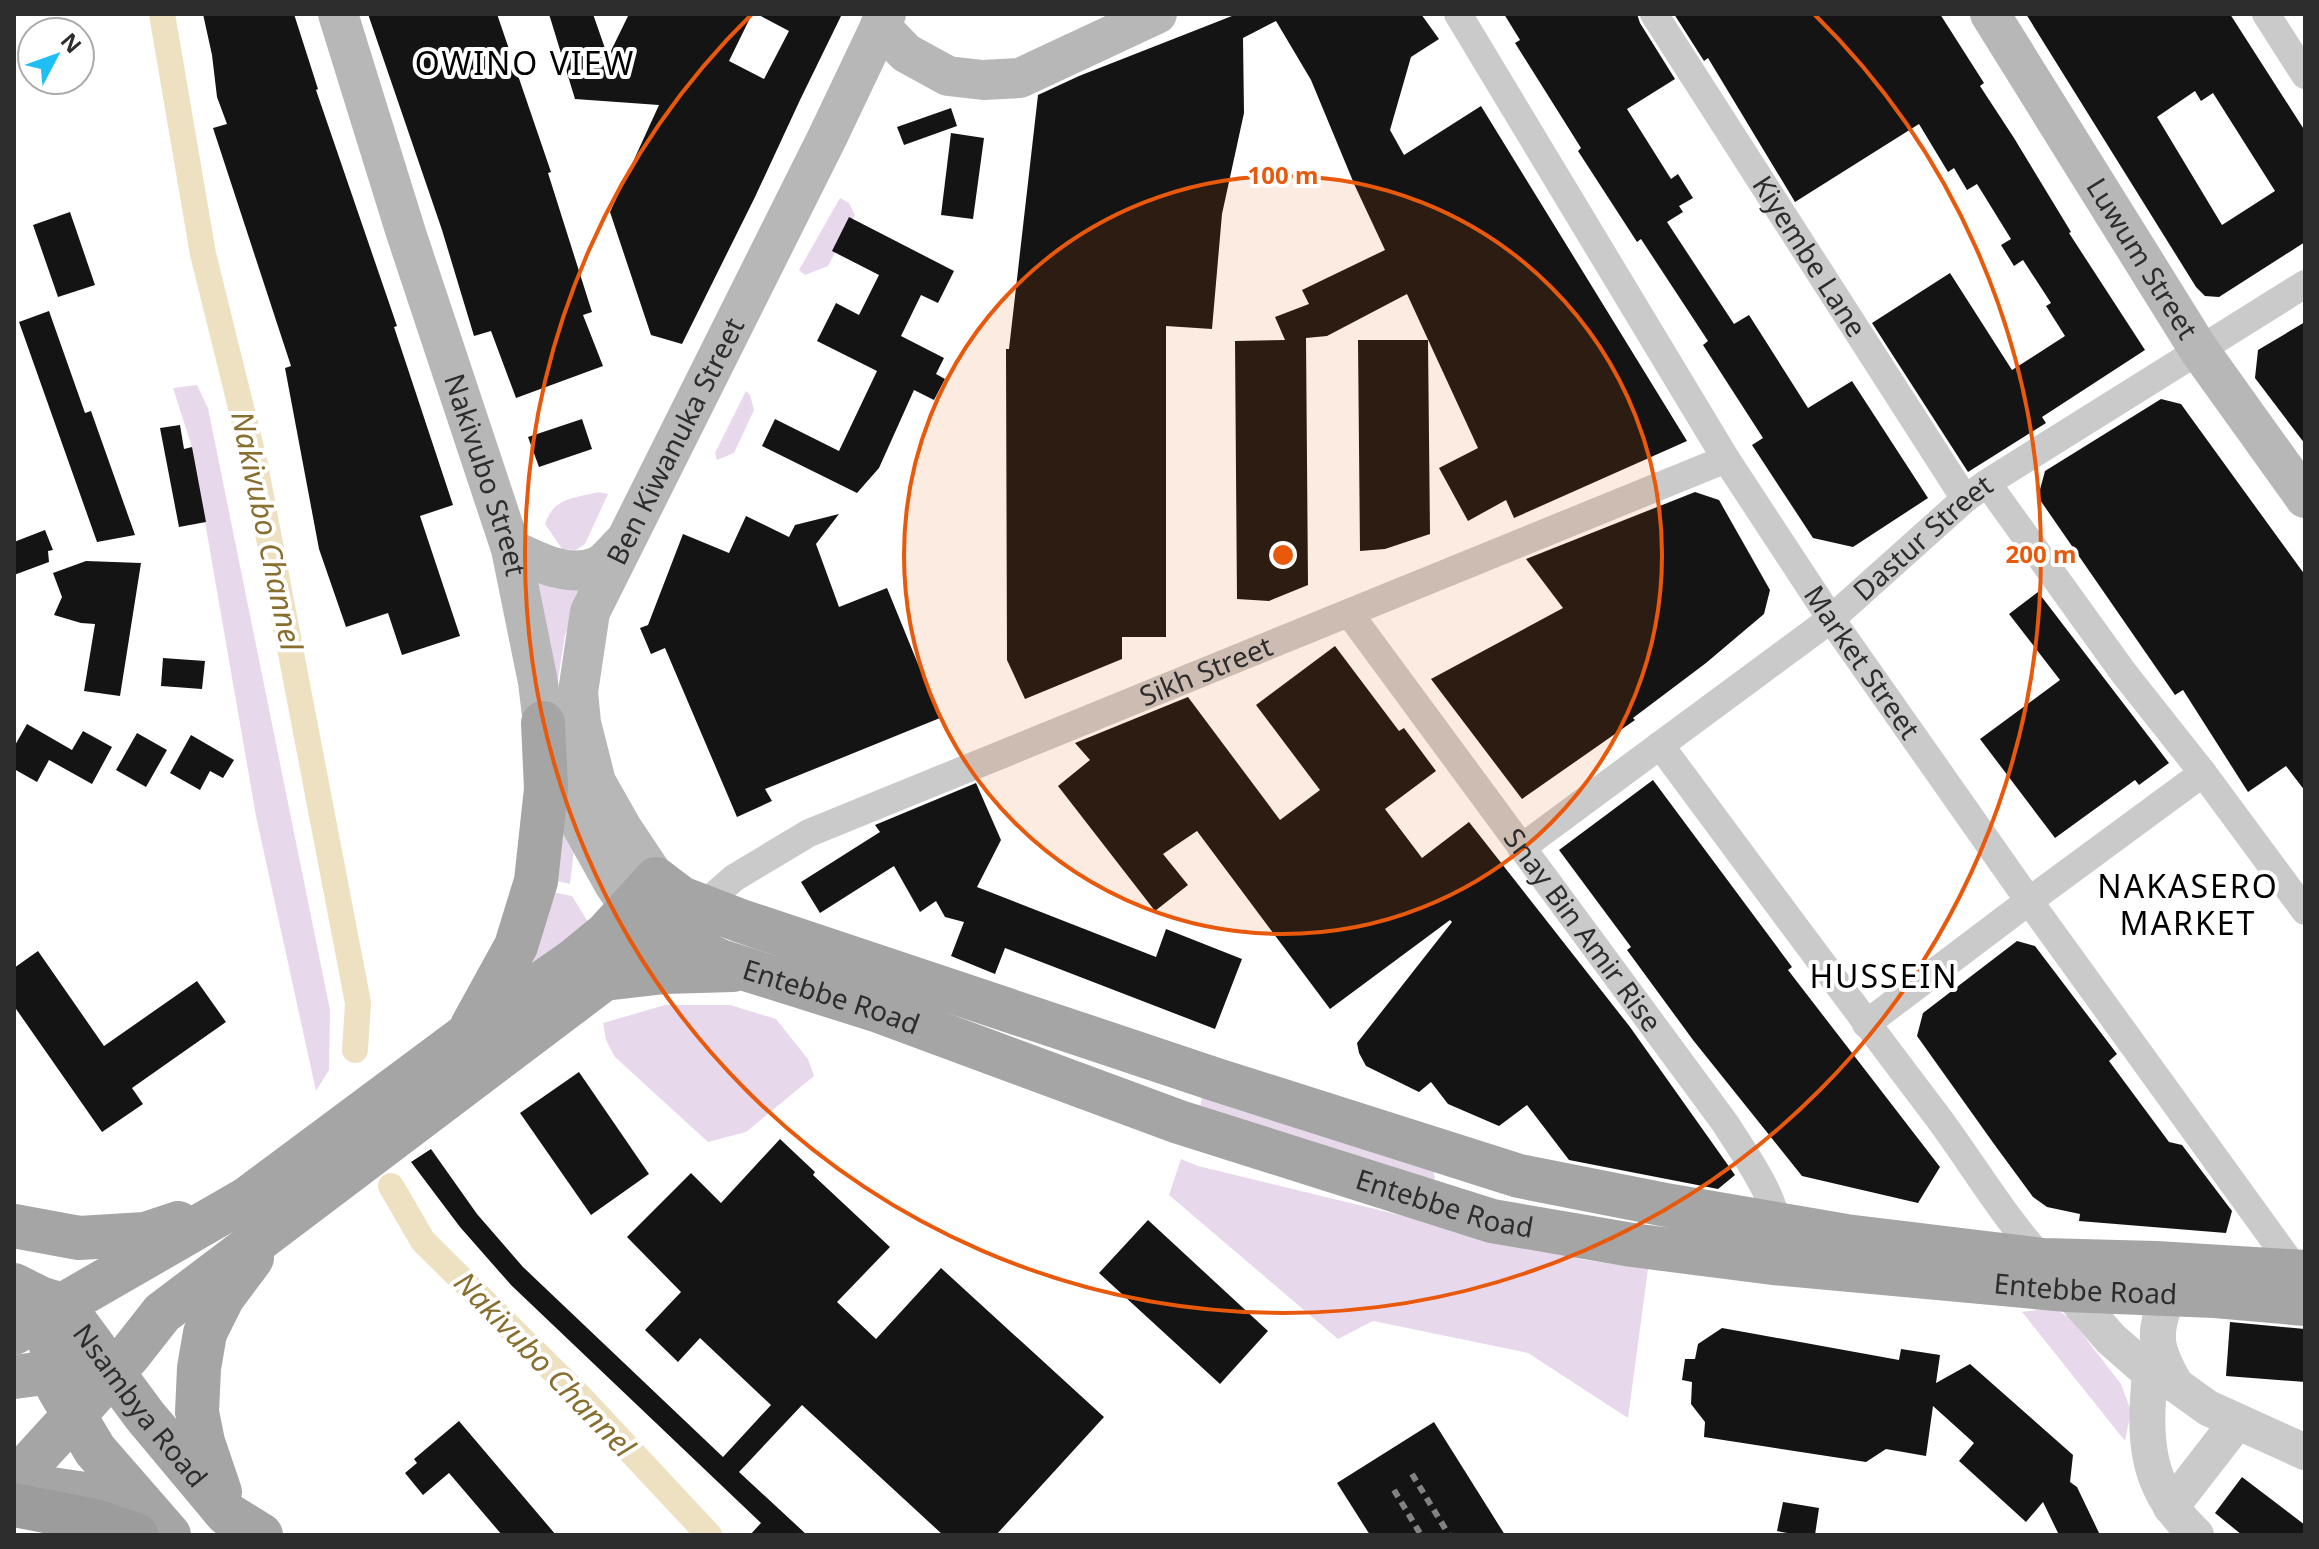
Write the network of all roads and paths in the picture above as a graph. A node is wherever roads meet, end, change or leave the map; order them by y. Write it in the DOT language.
graph roads {
  1 [pos="338,14"];
  2 [pos="1157,14"];
  3 [pos="1458,14"];
  4 [pos="1654,14"];
  5 [pos="1990,14"];
  6 [pos="2266,14"];
  7 [pos="883,20"];
  8 [pos="2305,75"];
  9 [pos="2305,284"];
  10 [pos="2199,350"];
  11 [pos="1726,459"];
  12 [pos="1976,491"];
  13 [pos="2305,498"];
  14 [pos="625,541"];
  15 [pos="511,549"];
  16 [pos="1349,613"];
  17 [pos="1831,619"];
  18 [pos="543,723"];
  19 [pos="1660,745"];
  20 [pos="2203,773"];
  21 [pos="1521,848"];
  22 [pos="2029,901"];
  23 [pos="665,904"];
  24 [pos="2305,911"];
  25 [pos="746,970"];
  26 [pos="604,979"];
  27 [pos="1866,1024"];
  28 [pos="467,1035"];
  29 [pos="1187,1070"];
  30 [pos="1179,1122"];
  31 [pos="1467,1160"];
  32 [pos="248,1198"];
  33 [pos="1452,1209"];
  34 [pos="288,1217"];
  35 [pos="14,1226"];
  36 [pos="1776,1244"];
  37 [pos="2055,1275"];
  38 [pos="2304,1283"];
  39 [pos="14,1285"];
  40 [pos="2168,1296"];
  41 [pos="63,1305"];
  42 [pos="14,1333"];
  43 [pos="112,1371"];
  44 [pos="34,1374"];
  45 [pos="2171,1384"];
  46 [pos="73,1414"];
  47 [pos="2237,1422"];
  48 [pos="2305,1452"];
  49 [pos="14,1481"];
  50 [pos="14,1491"];
  51 [pos="14,1505"];
  52 [pos="244,1524"];
  53 [pos="2183,1524"];
  54 [pos="136,1535"];
  55 [pos="167,1535"];
  1 -- 15 [label="main road, Nakivubo Street"];
  2 -- 7 [label="main road"];
  3 -- 11 [label="street, Market Street"];
  4 -- 12 [label="street, Kiyembe Lane"];
  5 -- 10 [label="main road, Luwum Street"];
  6 -- 8 [label="street"];
  7 -- 14 [label="main road, Ben Kiwanuka Street"];
  9 -- 10 [label="street, Dastur Street"];
  10 -- 12 [label="street, Dastur Street"];
  10 -- 13 [label="main road, Luwum Street"];
  11 -- 16 [label="street, Sikh Street"];
  11 -- 17 [label="street, Market Street"];
  12 -- 17 [label="street, Dastur Street"];
  12 -- 20 [label="street, Kiyembe Lane"];
  14 -- 15 [label="main road"];
  14 -- 23 [label="main road, Ben Kiwanuka Street"];
  15 -- 18 [label="main road, Nakivubo Street"];
  16 -- 21 [label="street, Snay Bin Amir Rise"];
  16 -- 23 [label="street, Sikh Street"];
  17 -- 19 [label="street, Dastur Street"];
  17 -- 22 [label="street, Market Street"];
  18 -- 23 [label="main road, Nakivubo Street"];
  18 -- 28 [label="main road"];
  19 -- 21 [label="street, Dastur Street"];
  19 -- 27 [label="street"];
  20 -- 22 [label="street"];
  20 -- 24 [label="street, Kiyembe Lane"];
  21 -- 36 [label="street, Snay Bin Amir Rise"];
  22 -- 27 [label="street"];
  22 -- 38 [label="street, Market Street"];
  23 -- 25 [label="main road, Entebbe Road"];
  23 -- 26 [label="main road"];
  23 -- 28 [label="main road"];
  23 -- 29 [label="main road, Entebbe Road"];
  25 -- 26 [label="main road"];
  25 -- 30 [label="main road, Entebbe Road"];
  26 -- 34 [label="main road"];
  27 -- 37 [label="street"];
  28 -- 32 [label="main road"];
  29 -- 30 [label="main road"];
  29 -- 31 [label="main road, Entebbe Road"];
  30 -- 33 [label="main road, Entebbe Road"];
  31 -- 33 [label="main road"];
  31 -- 36 [label="main road, Entebbe Road"];
  32 -- 35 [label="main road"];
  32 -- 41 [label="main road"];
  33 -- 36 [label="main road, Entebbe Road"];
  34 -- 43 [label="main road"];
  34 -- 52 [label="main road"];
  36 -- 37 [label="main road, Entebbe Road"];
  37 -- 38 [label="main road, Entebbe Road"];
  37 -- 40 [label="main road, Entebbe Road"];
  37 -- 45 [label="street"];
  38 -- 40 [label="main road, Entebbe Road"];
  39 -- 41 [label="main road, Nsambya Road"];
  40 -- 45 [label="street"];
  41 -- 42 [label="main road"];
  41 -- 43 [label="main road, Nsambya Road"];
  41 -- 44 [label="main road"];
  43 -- 44 [label="main road"];
  43 -- 46 [label="main road"];
  43 -- 52 [label="main road, Nsambya Road"];
  44 -- 46 [label="main road"];
  45 -- 47 [label="street"];
  45 -- 53 [label="street"];
  46 -- 49 [label="main road"];
  46 -- 55 [label="main road"];
  47 -- 48 [label="street"];
  47 -- 53 [label="street"];
  50 -- 55 [label="main road"];
  51 -- 54 [label="highway"];
}
